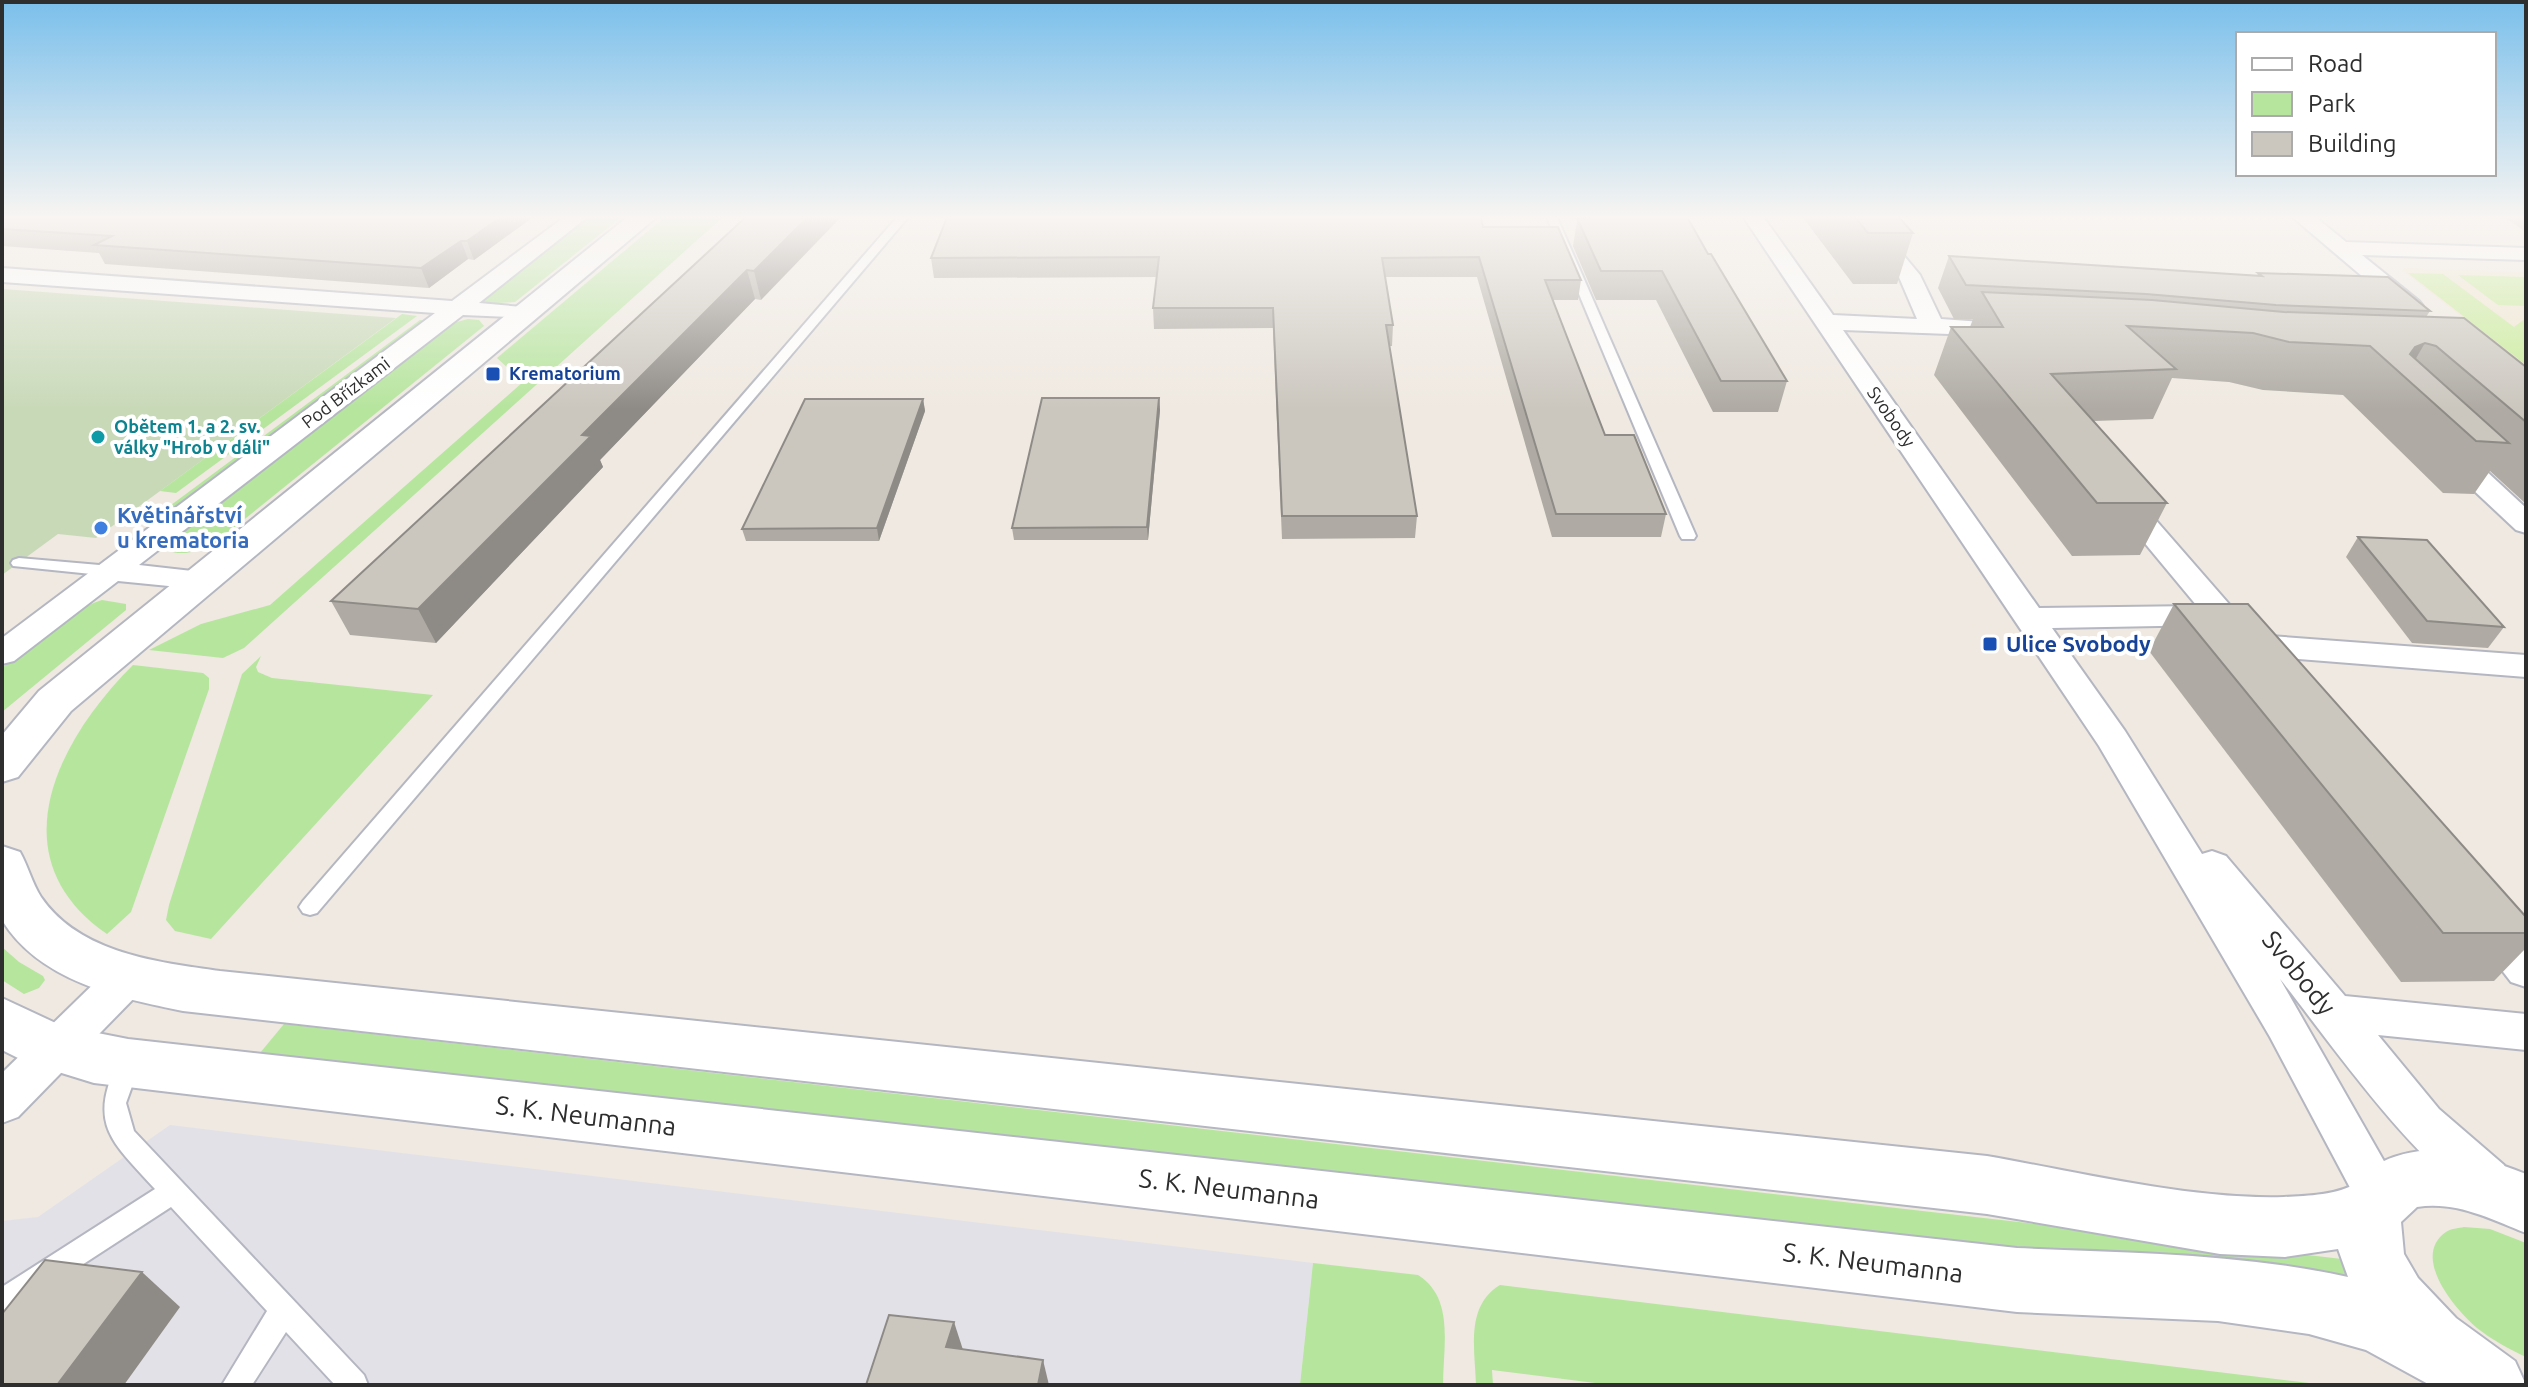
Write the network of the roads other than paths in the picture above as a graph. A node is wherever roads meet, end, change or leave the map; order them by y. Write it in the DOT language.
graph roads {
  1 [pos="67,280"];
  2 [pos="494,280"];
  3 [pos="566,280"];
  4 [pos="850,280"];
  5 [pos="1579,280"];
  6 [pos="1796,280"];
  7 [pos="1911,280"];
  8 [pos="2379,280"];
  9 [pos="457,308"];
  10 [pos="525,313"];
  11 [pos="2425,317"];
  12 [pos="1825,322"];
  13 [pos="1932,325"];
  14 [pos="2023,331"];
  15 [pos="2429,433"];
  16 [pos="2100,473"];
  17 [pos="2526,524"];
  18 [pos="1688,536"];
  19 [pos="19,563"];
  20 [pos="111,571"];
  21 [pos="199,580"];
  22 [pos="2223,616"];
  23 [pos="2031,618"];
  24 [pos="2247,645"];
  25 [pos="2,654"];
  26 [pos="2526,666"];
  27 [pos="2278,681"];
  28 [pos="2113,740"];
  29 [pos="2,766"];
  30 [pos="2,865"];
  31 [pos="2464,898"];
  32 [pos="310,907"];
  33 [pos="2526,970"];
  34 [pos="128,977"];
  35 [pos="2331,1013"];
  36 [pos="2,1021"];
  37 [pos="2526,1032"];
  38 [pos="55,1050"];
  39 [pos="128,1064"];
  40 [pos="2,1103"];
  41 [pos="172,1192"];
  42 [pos="2513,1198"];
  43 [pos="2379,1201"];
  44 [pos="2,1304"];
  45 [pos="284,1310"];
  46 [pos="2478,1377"];
  47 [pos="236,1385"];
  48 [pos="354,1385"];
  1 -- 9 [label="street"];
  2 -- 9 [label="street, Pod Břízkami"];
  3 -- 10 [label="street"];
  4 -- 32 [label="lane"];
  5 -- 18 [label="lane"];
  6 -- 12 [label="street, Svobody"];
  7 -- 13 [label="street"];
  8 -- 11 [label="street"];
  9 -- 10 [label="street"];
  9 -- 20 [label="street, Pod Břízkami"];
  10 -- 21 [label="street"];
  12 -- 13 [label="street"];
  12 -- 23 [label="street, Svobody"];
  13 -- 14 [label="street"];
  15 -- 17 [label="street"];
  16 -- 22 [label="street"];
  19 -- 20 [label="lane"];
  20 -- 21 [label="street"];
  20 -- 25 [label="street, Pod Břízkami"];
  21 -- 29 [label="street"];
  22 -- 23 [label="street"];
  22 -- 24 [label="street"];
  23 -- 28 [label="street, Svobody"];
  24 -- 26 [label="street"];
  24 -- 27 [label="street"];
  28 -- 35 [label="street, Svobody"];
  28 -- 43 [label="street, Svobody"];
  30 -- 34 [label="street"];
  31 -- 33 [label="street"];
  34 -- 38 [label="street"];
  34 -- 43 [label="street"];
  35 -- 37 [label="street"];
  35 -- 42 [label="street, Svobody"];
  36 -- 38 [label="street, S. K. Neumanna"];
  38 -- 39 [label="street, S. K. Neumanna"];
  38 -- 40 [label="street"];
  39 -- 41 [label="lane"];
  39 -- 46 [label="street, S. K. Neumanna"];
  41 -- 44 [label="lane"];
  41 -- 45 [label="lane"];
  42 -- 43 [label="street"];
  43 -- 46 [label="street"];
  45 -- 47 [label="lane"];
  45 -- 48 [label="lane"];
}
